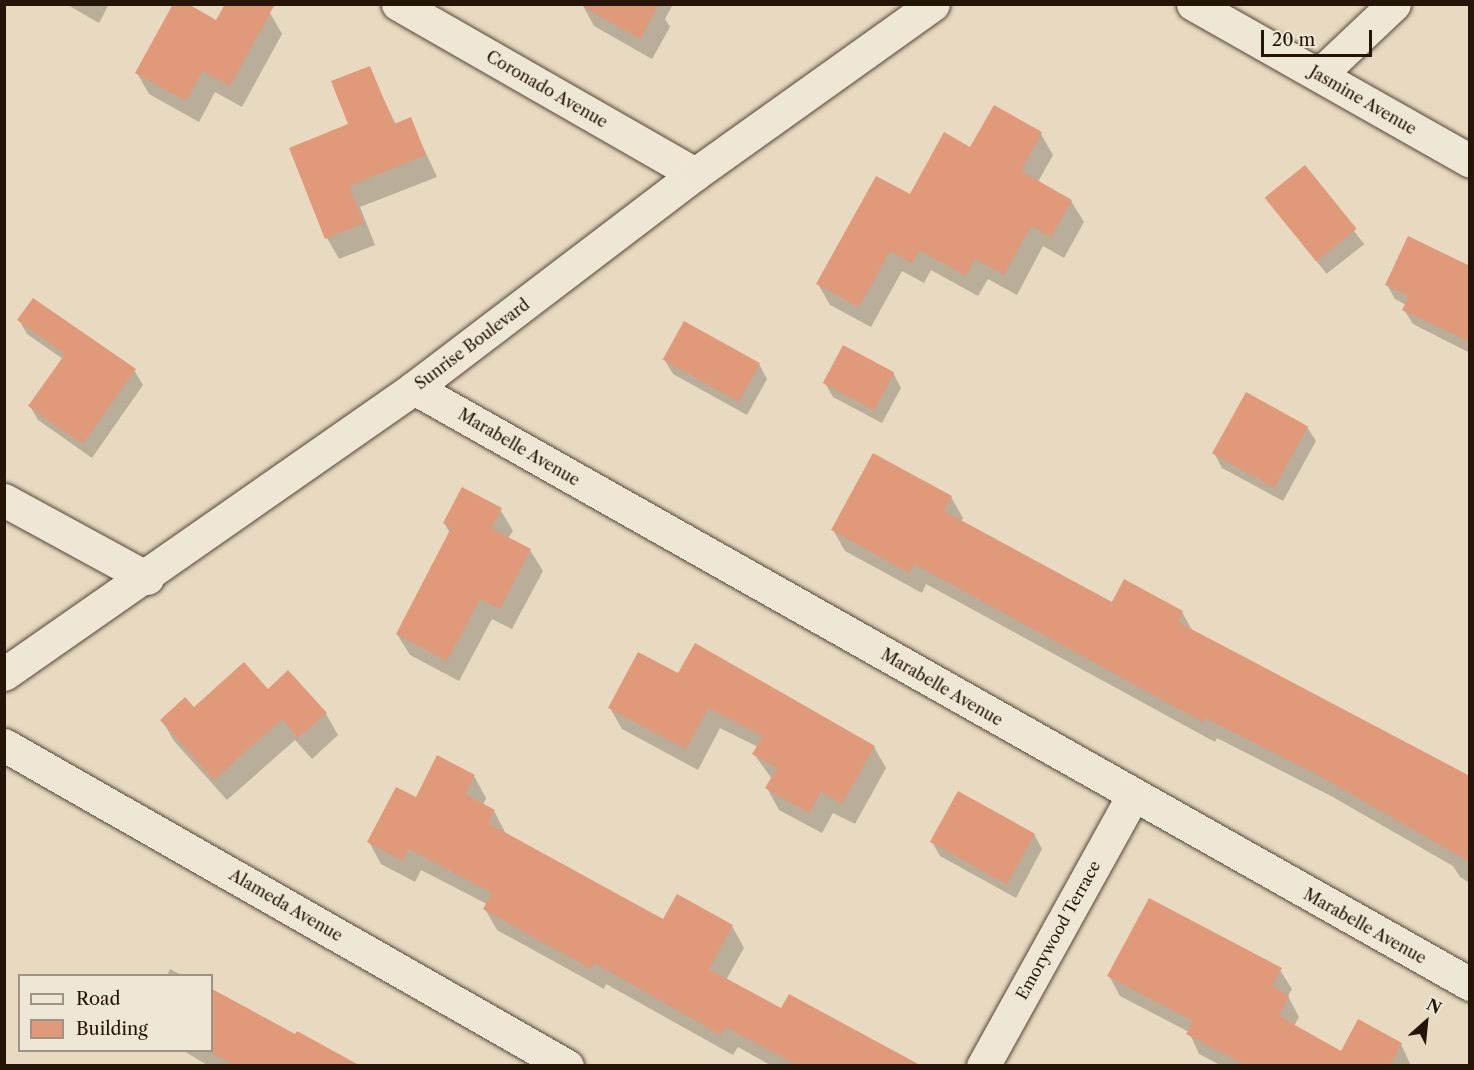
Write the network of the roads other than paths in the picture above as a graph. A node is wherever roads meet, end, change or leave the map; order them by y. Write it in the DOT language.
graph roads {
  1 [pos="398,4"];
  2 [pos="933,4"];
  3 [pos="1193,4"];
  4 [pos="1394,4"];
  5 [pos="1318,75"];
  6 [pos="1470,161"];
  7 [pos="695,174"];
  8 [pos="414,388"];
  9 [pos="4,500"];
  10 [pos="147,578"];
  11 [pos="4,674"];
  12 [pos="4,746"];
  13 [pos="1133,795"];
  14 [pos="1470,984"];
  15 [pos="567,1065"];
  16 [pos="983,1065"];
  1 -- 7 [label="street, Coronado Avenue"];
  2 -- 7 [label="street, Sunrise Boulevard"];
  3 -- 5 [label="street, Jasmine Avenue"];
  4 -- 5 [label="street"];
  5 -- 6 [label="street, Jasmine Avenue"];
  7 -- 8 [label="street, Sunrise Boulevard"];
  8 -- 10 [label="street, Sunrise Boulevard"];
  8 -- 13 [label="street, Marabelle Avenue"];
  9 -- 10 [label="street"];
  10 -- 11 [label="street, Sunrise Boulevard"];
  12 -- 15 [label="street, Alameda Avenue"];
  13 -- 14 [label="street, Marabelle Avenue"];
  13 -- 16 [label="street, Emorywood Terrace"];
}
